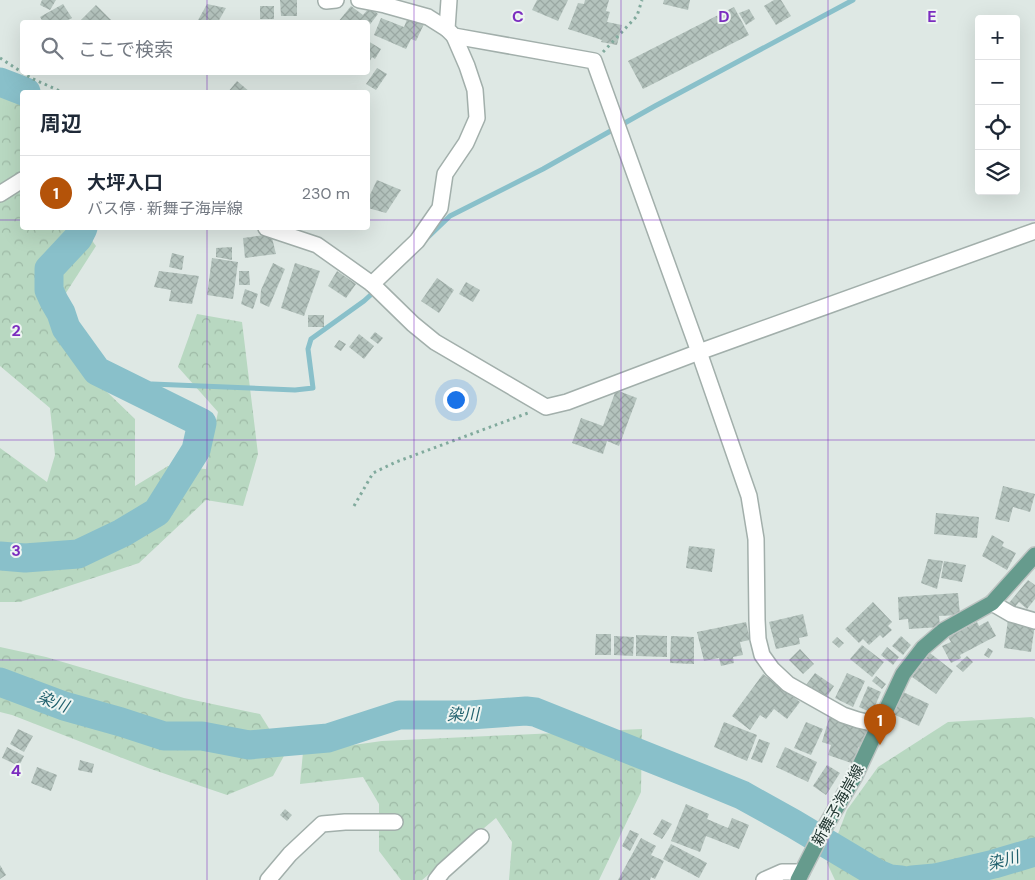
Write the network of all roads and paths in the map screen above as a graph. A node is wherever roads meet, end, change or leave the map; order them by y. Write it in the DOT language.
graph roads {
  1 [pos="359,0"];
  2 [pos="449,0"];
  3 [pos="642,0"];
  4 [pos="451,33"];
  5 [pos="0,58"];
  6 [pos="594,62"];
  7 [pos="20,71"];
  8 [pos="26,75"];
  9 [pos="58,90"];
  10 [pos="20,181"];
  11 [pos="0,194"];
  12 [pos="272,230"];
  13 [pos="1035,231"];
  14 [pos="372,284"];
  15 [pos="700,352"];
  16 [pos="546,407"];
  17 [pos="354,506"];
  18 [pos="1035,555"];
  19 [pos="992,603"];
  20 [pos="1035,621"];
  21 [pos="880,725"];
  22 [pos="395,822"];
  23 [pos="481,838"];
  24 [pos="800,876"];
  25 [pos="268,880"];
  26 [pos="436,880"];
  27 [pos="764,880"];
  1 -- 4 [label="street"];
  2 -- 4 [label="street"];
  3 -- 6 [label="path"];
  4 -- 6 [label="street"];
  4 -- 14 [label="street"];
  5 -- 7 [label="path"];
  6 -- 15 [label="street"];
  8 -- 9 [label="path"];
  10 -- 11 [label="street"];
  12 -- 14 [label="street"];
  13 -- 15 [label="street"];
  14 -- 16 [label="street"];
  15 -- 16 [label="street"];
  15 -- 21 [label="street"];
  16 -- 17 [label="path"];
  18 -- 19 [label="main road, 新舞子海岸線"];
  19 -- 20 [label="street"];
  19 -- 21 [label="main road, 新舞子海岸線"];
  21 -- 24 [label="main road, 新舞子海岸線"];
  22 -- 25 [label="street"];
  23 -- 26 [label="street"];
  24 -- 27 [label="street"];
}
